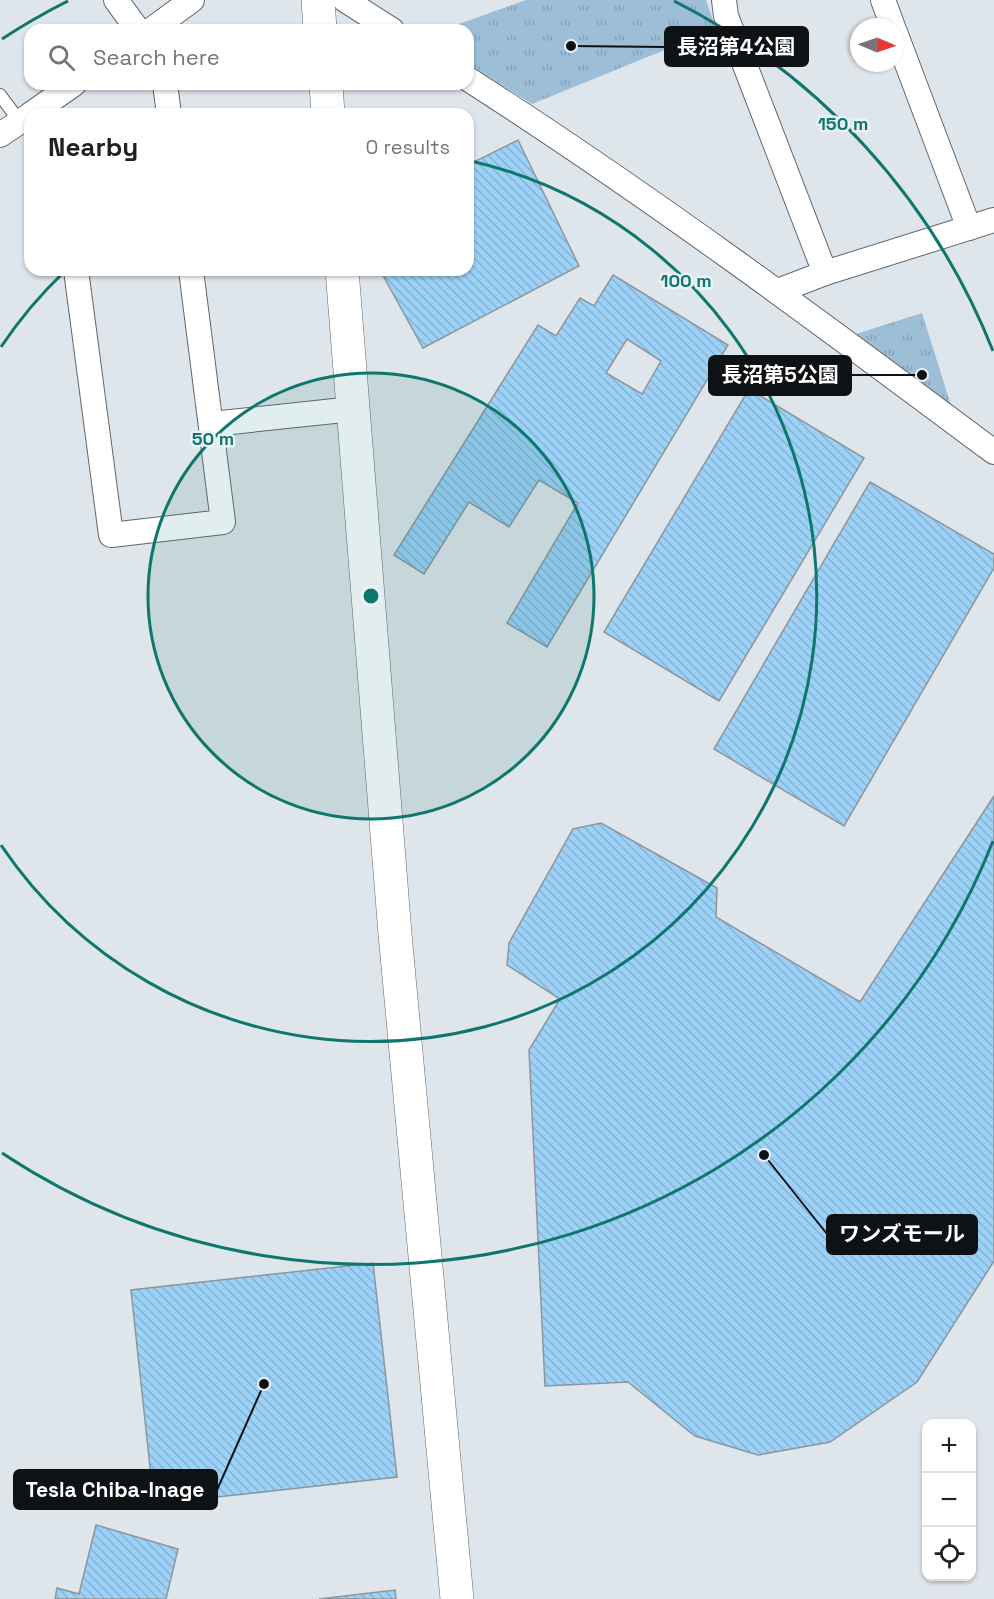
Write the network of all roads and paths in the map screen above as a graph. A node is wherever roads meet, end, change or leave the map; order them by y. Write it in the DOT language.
graph roads {
  1 [pos="116,0"];
  2 [pos="192,0"];
  3 [pos="318,0"];
  4 [pos="345,0"];
  5 [pos="724,0"];
  6 [pos="883,0"];
  7 [pos="890,18"];
  8 [pos="145,24"];
  9 [pos="158,24"];
  10 [pos="320,24"];
  11 [pos="383,24"];
  12 [pos="904,56"];
  13 [pos="474,83"];
  14 [pos="66,90"];
  15 [pos="166,90"];
  16 [pos="326,90"];
  17 [pos="0,95"];
  18 [pos="40,108"];
  19 [pos="168,108"];
  20 [pos="328,108"];
  21 [pos="24,116"];
  22 [pos="994,220"];
  23 [pos="969,228"];
  24 [pos="825,273"];
  25 [pos="76,276"];
  26 [pos="192,276"];
  27 [pos="342,276"];
  28 [pos="778,291"];
  29 [pos="353,409"];
  30 [pos="212,424"];
  31 [pos="994,452"];
  32 [pos="457,1599"];
  1 -- 8 [label="street"];
  2 -- 9 [label="street"];
  3 -- 10 [label="street"];
  4 -- 11 [label="street"];
  5 -- 24 [label="street"];
  6 -- 7 [label="street"];
  12 -- 23 [label="street"];
  13 -- 28 [label="street"];
  14 -- 18 [label="street"];
  15 -- 19 [label="street"];
  16 -- 20 [label="street"];
  17 -- 21 [label="lane"];
  22 -- 23 [label="street"];
  23 -- 24 [label="street"];
  24 -- 28 [label="street"];
  25 -- 30 [label="street"];
  26 -- 30 [label="street"];
  27 -- 29 [label="street"];
  28 -- 31 [label="street"];
  29 -- 30 [label="street"];
  29 -- 32 [label="street"];
}
